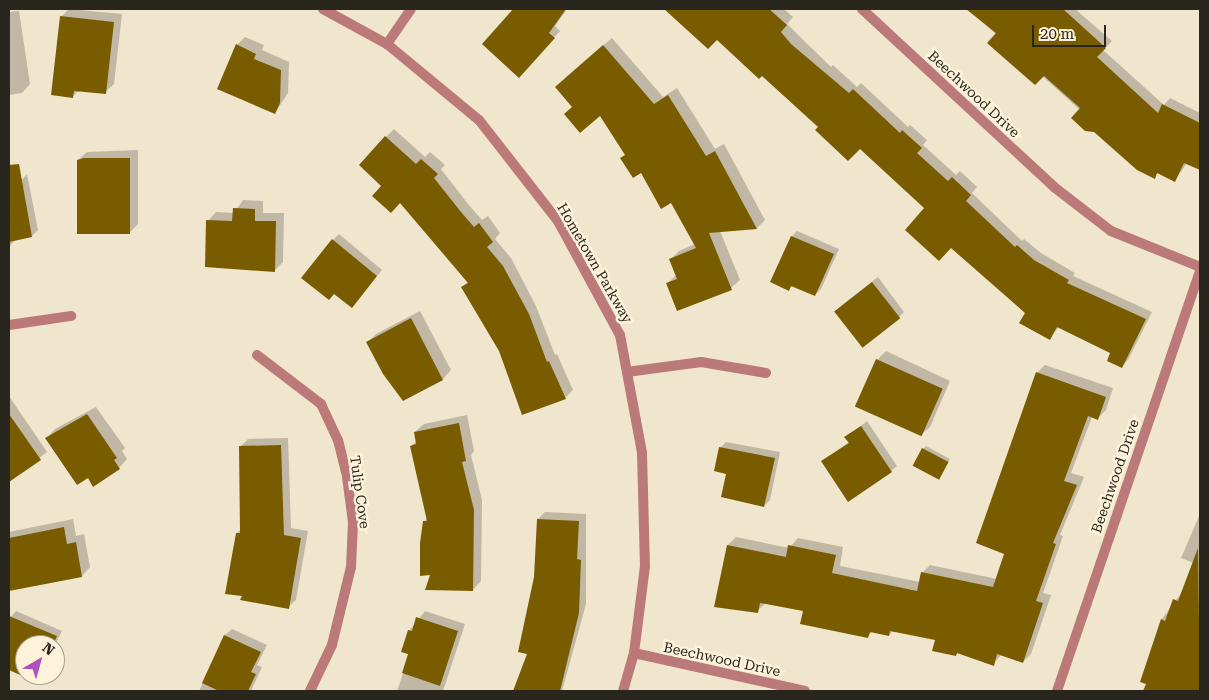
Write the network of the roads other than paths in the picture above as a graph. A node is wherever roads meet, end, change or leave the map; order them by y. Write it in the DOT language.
graph roads {
  1 [pos="323,9"];
  2 [pos="411,9"];
  3 [pos="862,9"];
  4 [pos="387,44"];
  5 [pos="1200,268"];
  6 [pos="71,316"];
  7 [pos="9,325"];
  8 [pos="257,355"];
  9 [pos="627,372"];
  10 [pos="766,374"];
  11 [pos="634,653"];
  12 [pos="310,691"];
  13 [pos="623,691"];
  14 [pos="805,691"];
  15 [pos="1056,691"];
  1 -- 4 [label="street, Hometown Parkway"];
  2 -- 4 [label="street"];
  3 -- 5 [label="street, Beechwood Drive"];
  4 -- 9 [label="street, Hometown Parkway"];
  5 -- 15 [label="street, Beechwood Drive"];
  6 -- 7 [label="street"];
  8 -- 12 [label="street, Tulip Cove"];
  9 -- 10 [label="street"];
  9 -- 11 [label="street, Hometown Parkway"];
  11 -- 13 [label="street, Hometown Parkway"];
  11 -- 14 [label="street, Beechwood Drive"];
}
